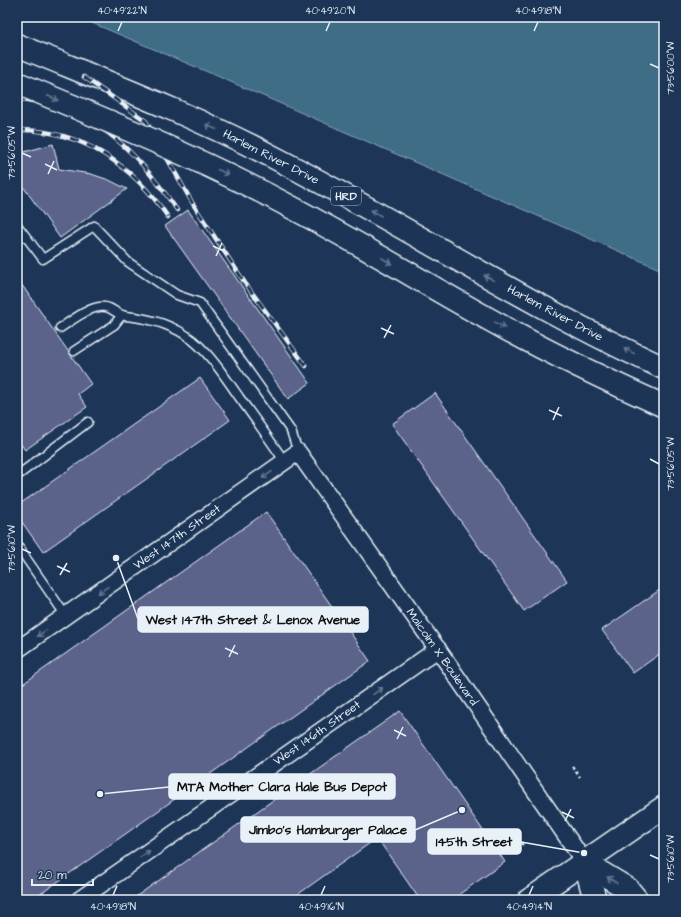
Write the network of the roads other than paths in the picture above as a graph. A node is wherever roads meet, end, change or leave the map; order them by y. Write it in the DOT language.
graph roads {
  1 [pos="17,45"];
  2 [pos="17,83"];
  3 [pos="17,225"];
  4 [pos="121,316"];
  5 [pos="60,328"];
  6 [pos="74,351"];
  7 [pos="664,368"];
  8 [pos="664,406"];
  9 [pos="88,422"];
  10 [pos="298,452"];
  11 [pos="285,462"];
  12 [pos="17,476"];
  13 [pos="17,545"];
  14 [pos="66,616"];
  15 [pos="438,649"];
  16 [pos="17,650"];
  17 [pos="664,808"];
  18 [pos="585,863"];
  19 [pos="79,900"];
  20 [pos="529,900"];
  21 [pos="595,900"];
  22 [pos="636,900"];
  7 -- 1 [label="main road, Harlem River Drive / HRD, one-way"];
  2 -- 8 [label="main road, one-way, bridge"];
  3 -- 10 [label="lane"];
  4 -- 5 [label="lane"];
  4 -- 6 [label="lane"];
  4 -- 11 [label="lane"];
  9 -- 12 [label="lane"];
  10 -- 11 [label="street, West 147th Street"];
  10 -- 15 [label="street, Malcolm X Boulevard"];
  11 -- 14 [label="street, West 147th Street, one-way"];
  13 -- 14 [label="lane"];
  14 -- 16 [label="street, West 147th Street, one-way"];
  15 -- 18 [label="street, Malcolm X Boulevard"];
  19 -- 15 [label="street, West 146th Street, one-way"];
  17 -- 18 [label="main road"];
  18 -- 20 [label="main road"];
  18 -- 21 [label="main road, Malcolm X Boulevard"];
  22 -- 18 [label="main road, Malcolm X Boulevard, one-way"];
}
